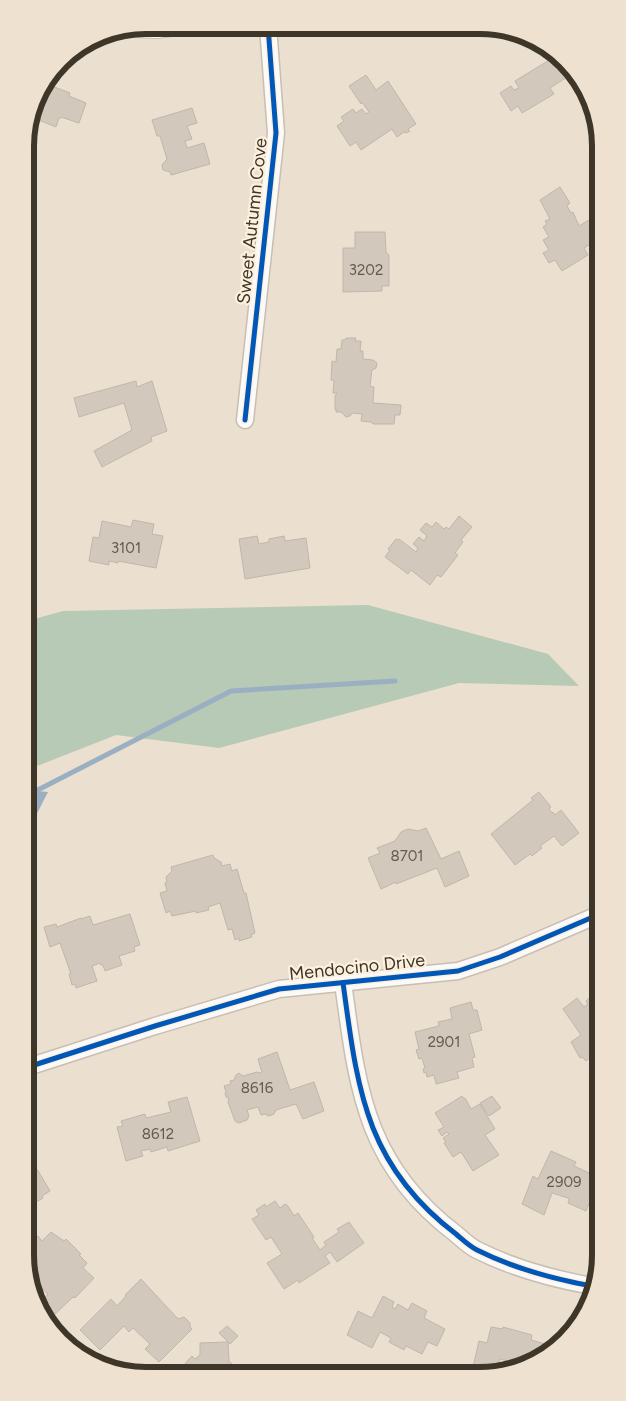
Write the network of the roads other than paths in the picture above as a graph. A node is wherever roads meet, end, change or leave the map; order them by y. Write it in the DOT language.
graph roads {
  1 [pos="269,34"];
  2 [pos="245,420"];
  3 [pos="592,917"];
  4 [pos="343,983"];
  5 [pos="34,1065"];
  6 [pos="588,1285"];
  1 -- 2 [label="street, Sweet Autumn Cove"];
  3 -- 4 [label="street, Mendocino Drive"];
  4 -- 5 [label="street, Mendocino Drive"];
  4 -- 6 [label="street"];
}
